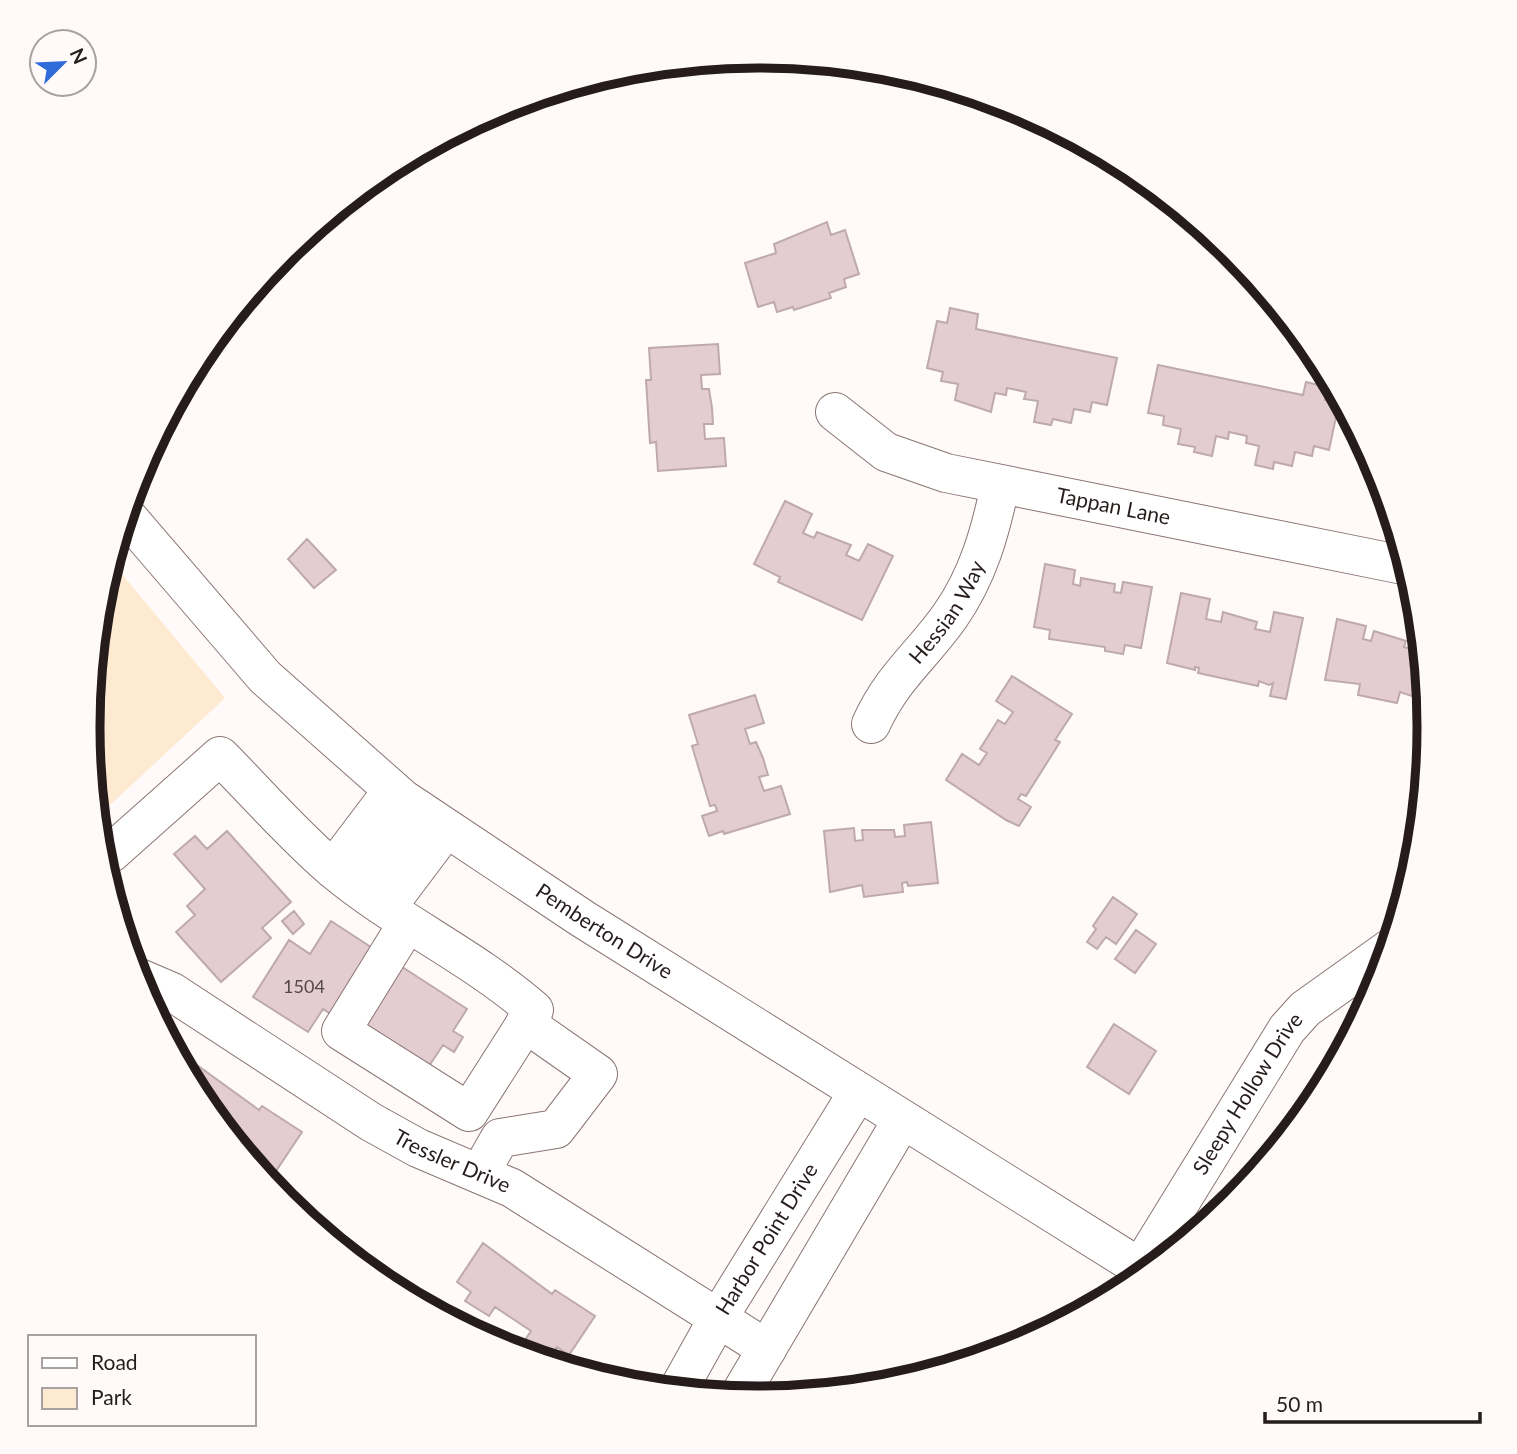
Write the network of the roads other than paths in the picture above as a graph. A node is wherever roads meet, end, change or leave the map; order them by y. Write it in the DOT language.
graph roads {
  1 [pos="835,412"];
  2 [pos="1000,486"];
  3 [pos="133,523"];
  4 [pos="1397,564"];
  5 [pos="871,724"];
  6 [pos="418,810"];
  7 [pos="111,853"];
  8 [pos="372,897"];
  9 [pos="1375,959"];
  10 [pos="152,983"];
  11 [pos="525,1023"];
  12 [pos="858,1092"];
  13 [pos="468,1112"];
  14 [pos="902,1120"];
  15 [pos="500,1138"];
  16 [pos="480,1173"];
  17 [pos="1151,1256"];
  18 [pos="1137,1266"];
  19 [pos="718,1320"];
  20 [pos="767,1349"];
  21 [pos="683,1381"];
  22 [pos="745,1385"];
  1 -- 2 [label="street, Tappan Lane"];
  2 -- 4 [label="street, Tappan Lane"];
  2 -- 5 [label="street, Hessian Way"];
  3 -- 6 [label="street, Pemberton Drive"];
  6 -- 8 [label="street"];
  6 -- 8 [label="street"];
  6 -- 12 [label="street, Pemberton Drive"];
  7 -- 8 [label="street"];
  8 -- 11 [label="street"];
  8 -- 13 [label="street"];
  9 -- 17 [label="street, Sleepy Hollow Drive"];
  10 -- 16 [label="street, Tressler Drive"];
  11 -- 13 [label="street"];
  11 -- 15 [label="street"];
  12 -- 14 [label="street, Pemberton Drive"];
  12 -- 19 [label="street, Harbor Point Drive"];
  13 -- 15 [label="street"];
  14 -- 18 [label="street, Pemberton Drive"];
  14 -- 20 [label="street"];
  15 -- 16 [label="street"];
  16 -- 19 [label="street, Tressler Drive"];
  19 -- 20 [label="street, Tressler Drive"];
  19 -- 21 [label="street, Harbor Point Drive"];
  20 -- 22 [label="street"];
}
